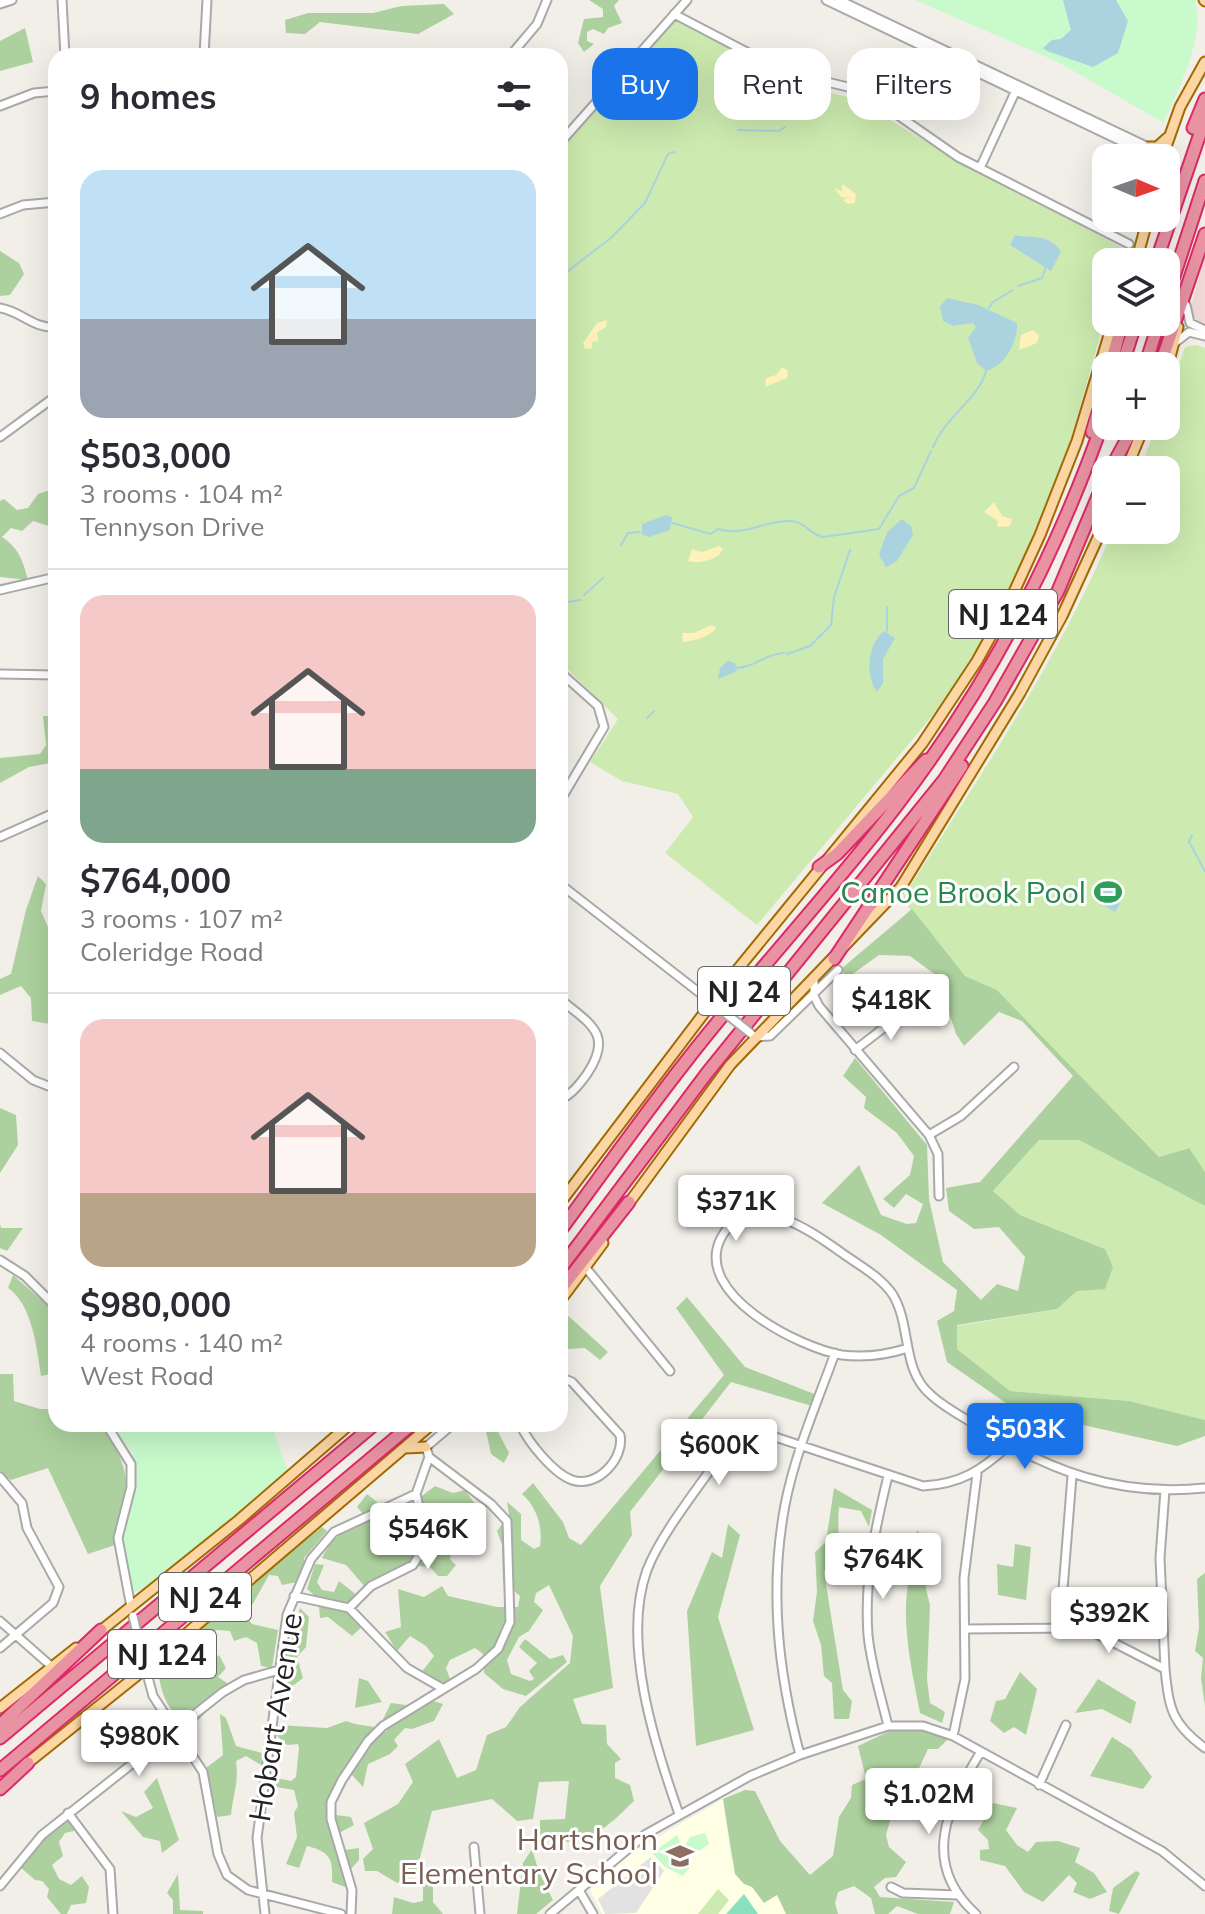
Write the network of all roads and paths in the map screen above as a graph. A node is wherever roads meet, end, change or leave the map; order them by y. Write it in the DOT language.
graph roads {
  1 [pos="12,0"];
  2 [pos="62,0"];
  3 [pos="207,0"];
  4 [pos="547,0"];
  5 [pos="687,0"];
  6 [pos="826,0"];
  7 [pos="839,0"];
  8 [pos="0,4"];
  9 [pos="674,14"];
  10 [pos="65,48"];
  11 [pos="204,48"];
  12 [pos="517,48"];
  13 [pos="1205,52"];
  14 [pos="1205,62"];
  15 [pos="1017,89"];
  16 [pos="48,92"];
  17 [pos="1186,94"];
  18 [pos="1205,99"];
  19 [pos="0,106"];
  20 [pos="1205,119"];
  21 [pos="568,134"];
  22 [pos="1169,135"];
  23 [pos="1130,144"];
  24 [pos="1163,144"];
  25 [pos="1166,144"];
  26 [pos="980,168"];
  27 [pos="1180,177"];
  28 [pos="1205,181"];
  29 [pos="1180,190"];
  30 [pos="48,202"];
  31 [pos="0,214"];
  32 [pos="1205,234"];
  33 [pos="1129,244"];
  34 [pos="1180,258"];
  35 [pos="1194,266"];
  36 [pos="1186,305"];
  37 [pos="0,308"];
  38 [pos="48,327"];
  39 [pos="1205,330"];
  40 [pos="1109,336"];
  41 [pos="1205,336"];
  42 [pos="1176,342"];
  43 [pos="1165,352"];
  44 [pos="1173,352"];
  45 [pos="48,402"];
  46 [pos="1092,436"];
  47 [pos="0,437"];
  48 [pos="1096,440"];
  49 [pos="1080,482"];
  50 [pos="1092,510"];
  51 [pos="1095,544"];
  52 [pos="48,579"];
  53 [pos="0,590"];
  54 [pos="1017,665"];
  55 [pos="0,674"];
  56 [pos="48,675"];
  57 [pos="568,679"];
  58 [pos="934,755"];
  59 [pos="568,788"];
  60 [pos="48,816"];
  61 [pos="0,837"];
  62 [pos="819,867"];
  63 [pos="568,890"];
  64 [pos="836,965"];
  65 [pos="814,977"];
  66 [pos="814,996"];
  67 [pos="715,1005"];
  68 [pos="568,1006"];
  69 [pos="907,1010"];
  70 [pos="752,1034"];
  71 [pos="855,1050"];
  72 [pos="0,1053"];
  73 [pos="1014,1067"];
  74 [pos="48,1086"];
  75 [pos="568,1094"];
  76 [pos="929,1135"];
  77 [pos="568,1193"];
  78 [pos="939,1196"];
  79 [pos="629,1202"];
  80 [pos="568,1220"];
  81 [pos="568,1258"];
  82 [pos="0,1260"];
  83 [pos="586,1268"];
  84 [pos="568,1280"];
  85 [pos="568,1291"];
  86 [pos="48,1299"];
  87 [pos="908,1348"];
  88 [pos="835,1353"];
  89 [pos="670,1371"];
  90 [pos="568,1380"];
  91 [pos="111,1432"];
  92 [pos="341,1432"];
  93 [pos="364,1432"];
  94 [pos="402,1432"];
  95 [pos="423,1432"];
  96 [pos="446,1432"];
  97 [pos="524,1432"];
  98 [pos="1009,1445"];
  99 [pos="802,1446"];
  100 [pos="405,1448"];
  101 [pos="427,1452"];
  102 [pos="977,1474"];
  103 [pos="888,1476"];
  104 [pos="1072,1476"];
  105 [pos="0,1477"];
  106 [pos="1205,1488"];
  107 [pos="1165,1490"];
  108 [pos="416,1494"];
  109 [pos="323,1516"];
  110 [pos="334,1532"];
  111 [pos="294,1596"];
  112 [pos="349,1608"];
  113 [pos="132,1611"];
  114 [pos="0,1621"];
  115 [pos="1060,1627"];
  116 [pos="965,1629"];
  117 [pos="101,1630"];
  118 [pos="16,1636"];
  119 [pos="0,1648"];
  120 [pos="144,1664"];
  121 [pos="51,1666"];
  122 [pos="1165,1669"];
  123 [pos="279,1670"];
  124 [pos="442,1688"];
  125 [pos="0,1708"];
  126 [pos="0,1725"];
  127 [pos="1066,1725"];
  128 [pos="888,1726"];
  129 [pos="176,1731"];
  130 [pos="953,1736"];
  131 [pos="0,1738"];
  132 [pos="1205,1748"];
  133 [pos="980,1753"];
  134 [pos="800,1755"];
  135 [pos="28,1763"];
  136 [pos="0,1770"];
  137 [pos="1039,1785"];
  138 [pos="0,1791"];
  139 [pos="68,1813"];
  140 [pos="679,1814"];
  141 [pos="474,1847"];
  142 [pos="0,1886"];
  143 [pos="1205,1886"];
  144 [pos="891,1887"];
  145 [pos="579,1890"];
  146 [pos="261,1894"];
  147 [pos="958,1895"];
  148 [pos="113,1914"];
  149 [pos="265,1914"];
  150 [pos="341,1914"];
  151 [pos="351,1914"];
  152 [pos="480,1914"];
  153 [pos="550,1914"];
  154 [pos="593,1914"];
  155 [pos="976,1914"];
  1 -- 8 [label="street"];
  2 -- 10 [label="street"];
  3 -- 11 [label="street"];
  4 -- 12 [label="street"];
  5 -- 9 [label="street"];
  6 -- 15 [label="street"];
  7 -- 15 [label="street"];
  9 -- 21 [label="street"];
  9 -- 26 [label="street"];
  13 -- 17 [label="main road"];
  14 -- 17 [label="main road"];
  15 -- 23 [label="street"];
  15 -- 26 [label="street"];
  16 -- 19 [label="street"];
  17 -- 22 [label="main road"];
  18 -- 27 [label="highway"];
  20 -- 29 [label="highway"];
  22 -- 24 [label="main road"];
  22 -- 25 [label="main road"];
  26 -- 33 [label="street"];
  28 -- 34 [label="highway"];
  30 -- 31 [label="street"];
  32 -- 35 [label="highway"];
  35 -- 36 [label="main road"];
  35 -- 43 [label="highway"];
  36 -- 39 [label="street"];
  36 -- 42 [label="main road"];
  37 -- 38 [label="street"];
  40 -- 62 [label="main road, NJ 124"];
  41 -- 42 [label="street"];
  42 -- 44 [label="main road"];
  45 -- 47 [label="street"];
  46 -- 49 [label="highway"];
  48 -- 49 [label="highway, NJ 24"];
  49 -- 58 [label="highway, NJ 24"];
  50 -- 54 [label="highway, NJ 24"];
  51 -- 64 [label="main road, NJ 124"];
  52 -- 53 [label="street"];
  54 -- 64 [label="highway"];
  54 -- 81 [label="highway, NJ 24"];
  55 -- 56 [label="street"];
  57 -- 59 [label="street"];
  58 -- 62 [label="highway"];
  58 -- 80 [label="highway, NJ 24"];
  60 -- 61 [label="street"];
  62 -- 67 [label="main road, NJ 124"];
  63 -- 67 [label="street"];
  64 -- 65 [label="main road, NJ 124"];
  64 -- 66 [label="street"];
  65 -- 66 [label="street"];
  65 -- 70 [label="main road, NJ 124"];
  66 -- 70 [label="street"];
  66 -- 71 [label="street"];
  67 -- 70 [label="street, bridge"];
  67 -- 77 [label="main road, NJ 124"];
  68 -- 75 [label="street"];
  69 -- 71 [label="street"];
  70 -- 79 [label="main road, NJ 124"];
  71 -- 76 [label="street"];
  72 -- 74 [label="street"];
  73 -- 76 [label="street"];
  76 -- 78 [label="street"];
  79 -- 83 [label="main road, NJ 124"];
  79 -- 84 [label="highway"];
  82 -- 86 [label="street"];
  83 -- 85 [label="main road, NJ 124"];
  83 -- 89 [label="street"];
  87 -- 88 [label="street"];
  87 -- 88 [label="street"];
  87 -- 98 [label="street"];
  88 -- 99 [label="street"];
  90 -- 97 [label="street"];
  91 -- 113 [label="street"];
  92 -- 113 [label="main road, NJ 124"];
  93 -- 131 [label="highway, NJ 24"];
  94 -- 136 [label="highway, NJ 24"];
  95 -- 100 [label="main road, NJ 124"];
  96 -- 101 [label="street"];
  98 -- 102 [label="street"];
  98 -- 104 [label="street"];
  99 -- 103 [label="street"];
  99 -- 134 [label="street"];
  99 -- 140 [label="street"];
  100 -- 101 [label="main road"];
  100 -- 109 [label="main road, NJ 124"];
  101 -- 108 [label="street"];
  101 -- 124 [label="street"];
  102 -- 103 [label="street"];
  102 -- 116 [label="street"];
  103 -- 128 [label="street"];
  104 -- 107 [label="street"];
  104 -- 115 [label="street"];
  105 -- 118 [label="street"];
  106 -- 107 [label="street"];
  107 -- 122 [label="street"];
  108 -- 110 [label="street"];
  108 -- 112 [label="street"];
  109 -- 110 [label="street"];
  109 -- 120 [label="main road, NJ 124"];
  110 -- 111 [label="street, Hobart Avenue"];
  111 -- 112 [label="street"];
  111 -- 123 [label="street, Hobart Avenue"];
  112 -- 124 [label="street"];
  113 -- 117 [label="main road, NJ 124"];
  113 -- 120 [label="street, bridge"];
  114 -- 118 [label="street"];
  115 -- 116 [label="street"];
  115 -- 122 [label="street"];
  116 -- 130 [label="street"];
  117 -- 121 [label="main road, NJ 124"];
  117 -- 126 [label="highway"];
  118 -- 119 [label="street"];
  118 -- 121 [label="street"];
  120 -- 129 [label="street"];
  120 -- 135 [label="main road, NJ 124"];
  121 -- 125 [label="main road, NJ 124"];
  122 -- 132 [label="street"];
  123 -- 129 [label="street"];
  123 -- 146 [label="street, Hobart Avenue"];
  124 -- 151 [label="street"];
  127 -- 137 [label="street"];
  128 -- 130 [label="street"];
  128 -- 134 [label="street"];
  129 -- 139 [label="street"];
  129 -- 146 [label="street"];
  130 -- 133 [label="street"];
  133 -- 137 [label="street"];
  133 -- 147 [label="street"];
  134 -- 140 [label="street"];
  135 -- 138 [label="highway"];
  137 -- 143 [label="street"];
  139 -- 142 [label="street"];
  139 -- 148 [label="street"];
  140 -- 145 [label="street"];
  141 -- 152 [label="street"];
  144 -- 147 [label="street"];
  145 -- 153 [label="street"];
  145 -- 154 [label="street"];
  146 -- 149 [label="street, Hobart Avenue"];
  146 -- 150 [label="street"];
  147 -- 155 [label="street"];
}
